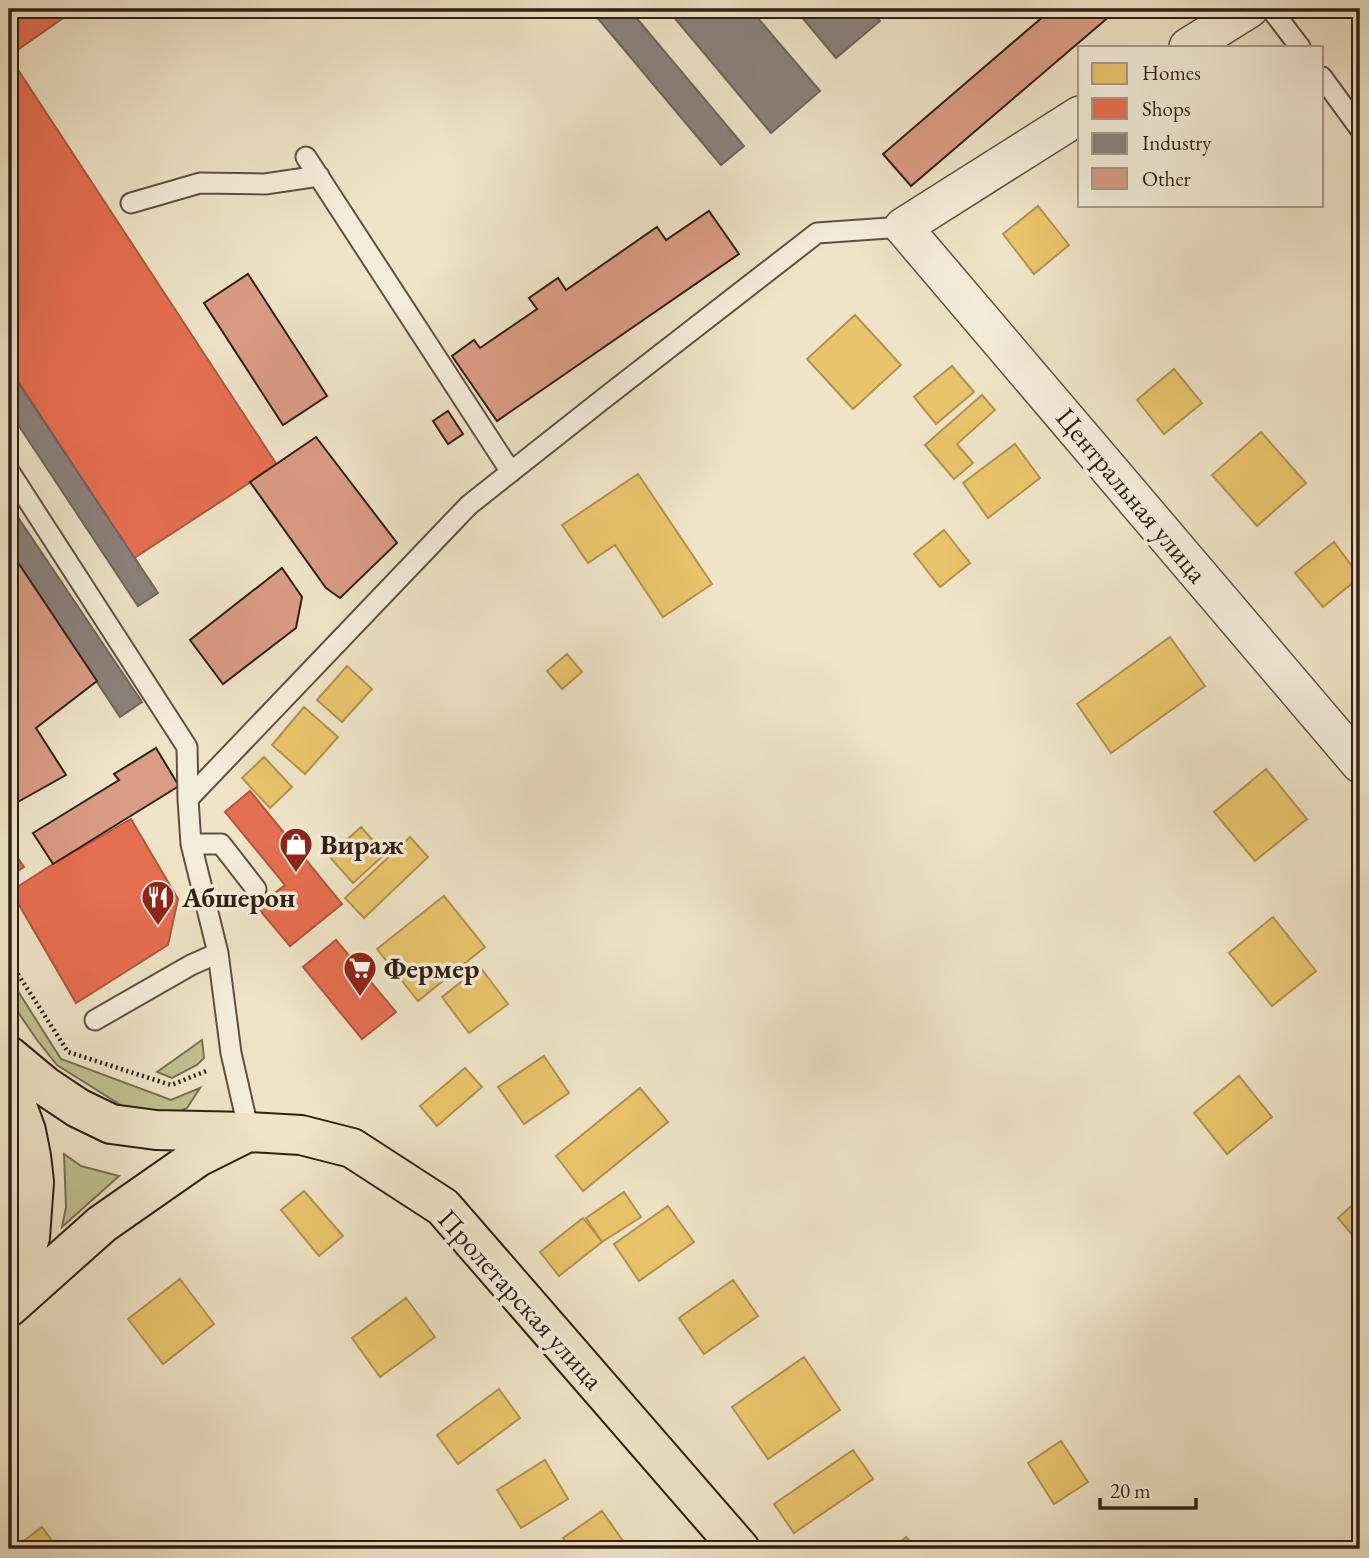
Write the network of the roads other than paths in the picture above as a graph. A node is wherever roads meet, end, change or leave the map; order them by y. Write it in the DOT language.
graph roads {
  1 [pos="1249,9"];
  2 [pos="1271,9"];
  3 [pos="1190,46"];
  4 [pos="1299,46"];
  5 [pos="1324,80"];
  6 [pos="1078,116"];
  7 [pos="1360,129"];
  8 [pos="306,157"];
  9 [pos="318,176"];
  10 [pos="131,203"];
  11 [pos="903,227"];
  12 [pos="9,471"];
  13 [pos="511,472"];
  14 [pos="1360,764"];
  15 [pos="188,799"];
  16 [pos="191,844"];
  17 [pos="256,889"];
  18 [pos="219,953"];
  19 [pos="95,1020"];
  20 [pos="9,1056"];
  21 [pos="9,1084"];
  22 [pos="249,1132"];
  23 [pos="9,1307"];
  24 [pos="740,1549"];
  1 -- 3 [label="street"];
  2 -- 4 [label="lane"];
  5 -- 7 [label="lane"];
  6 -- 11 [label="street"];
  8 -- 9 [label="lane"];
  9 -- 10 [label="lane"];
  9 -- 13 [label="lane"];
  11 -- 13 [label="lane"];
  11 -- 14 [label="street, Центральная улица"];
  12 -- 15 [label="lane"];
  13 -- 15 [label="lane"];
  15 -- 16 [label="lane"];
  16 -- 17 [label="lane"];
  16 -- 18 [label="lane"];
  18 -- 19 [label="lane"];
  18 -- 22 [label="lane"];
  20 -- 22 [label="main road, Пролетарская улица"];
  21 -- 23 [label="main road"];
  22 -- 23 [label="main road, Пролетарская улица"];
  22 -- 24 [label="main road, Пролетарская улица"];
}
